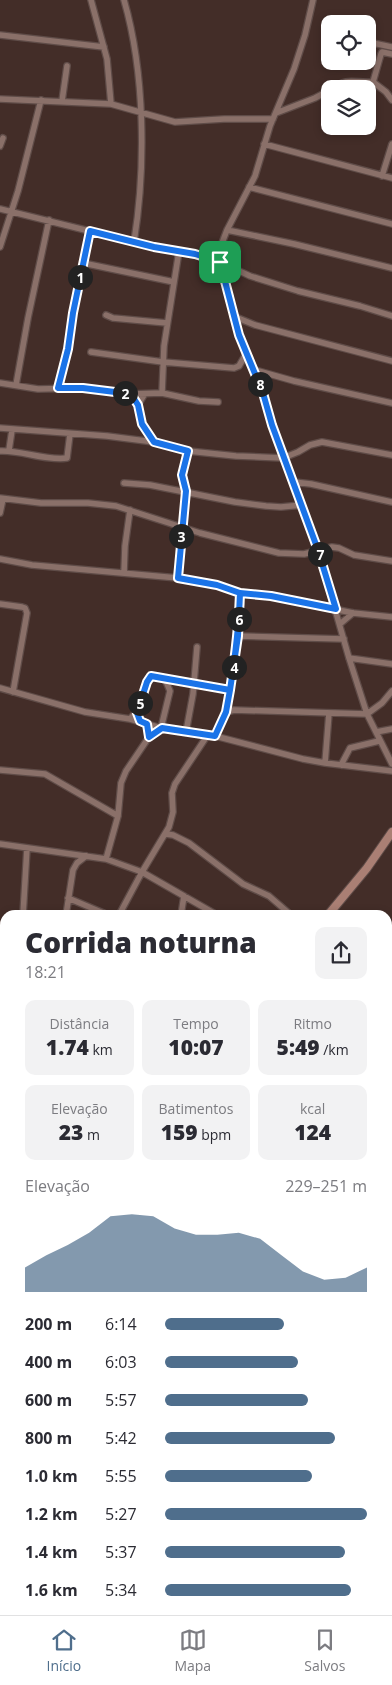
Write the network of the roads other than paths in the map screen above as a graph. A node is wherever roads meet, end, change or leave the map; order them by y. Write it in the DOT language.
graph roads {
  1 [pos="91,0"];
  2 [pos="124,0"];
  3 [pos="312,0"];
  4 [pos="0,35"];
  5 [pos="376,44"];
  6 [pos="104,47"];
  7 [pos="392,47"];
  8 [pos="392,54"];
  9 [pos="67,66"];
  10 [pos="374,80"];
  11 [pos="376,84"];
  12 [pos="321,95"];
  13 [pos="0,99"];
  14 [pos="41,100"];
  15 [pos="392,100"];
  16 [pos="62,101"];
  17 [pos="111,104"];
  18 [pos="140,112"];
  19 [pos="274,116"];
  20 [pos="4,138"];
  21 [pos="264,144"];
  22 [pos="392,144"];
  23 [pos="0,146"];
  24 [pos="382,176"];
  25 [pos="392,178"];
  26 [pos="249,187"];
  27 [pos="0,208"];
  28 [pos="10,211"];
  29 [pos="49,220"];
  30 [pos="392,224"];
  31 [pos="227,230"];
  32 [pos="90,231"];
  33 [pos="134,242"];
  34 [pos="0,247"];
  35 [pos="179,251"];
  36 [pos="220,262"];
  37 [pos="83,263"];
  38 [pos="392,268"];
  39 [pos="174,282"];
  40 [pos="106,315"];
  41 [pos="233,316"];
  42 [pos="392,316"];
  43 [pos="167,323"];
  44 [pos="91,352"];
  45 [pos="246,354"];
  46 [pos="392,360"];
  47 [pos="163,362"];
  48 [pos="255,370"];
  49 [pos="0,383"];
  50 [pos="16,385"];
  51 [pos="58,388"];
  52 [pos="162,393"];
  53 [pos="131,394"];
  54 [pos="144,395"];
  55 [pos="218,402"];
  56 [pos="392,403"];
  57 [pos="138,405"];
  58 [pos="0,428"];
  59 [pos="12,430"];
  60 [pos="70,434"];
  61 [pos="154,442"];
  62 [pos="0,450"];
  63 [pos="9,450"];
  64 [pos="188,451"];
  65 [pos="392,455"];
  66 [pos="283,458"];
  67 [pos="294,482"];
  68 [pos="124,483"];
  69 [pos="186,491"];
  70 [pos="2,498"];
  71 [pos="392,502"];
  72 [pos="302,505"];
  73 [pos="130,510"];
  74 [pos="0,513"];
  75 [pos="182,528"];
  76 [pos="314,540"];
  77 [pos="318,550"];
  78 [pos="310,552"];
  79 [pos="0,559"];
  80 [pos="392,560"];
  81 [pos="124,573"];
  82 [pos="178,578"];
  83 [pos="240,593"];
  84 [pos="0,604"];
  85 [pos="336,609"];
  86 [pos="353,613"];
  87 [pos="392,617"];
  88 [pos="341,626"];
  89 [pos="238,636"];
  90 [pos="331,638"];
  91 [pos="344,639"];
  92 [pos="197,647"];
  93 [pos="349,658"];
  94 [pos="392,664"];
  95 [pos="165,679"];
  96 [pos="194,684"];
  97 [pos="0,688"];
  98 [pos="230,690"];
  99 [pos="392,691"];
  100 [pos="13,692"];
  101 [pos="226,709"];
  102 [pos="137,713"];
  103 [pos="329,713"];
  104 [pos="367,714"];
  105 [pos="130,719"];
  106 [pos="140,721"];
  107 [pos="147,724"];
  108 [pos="162,728"];
  109 [pos="392,729"];
  110 [pos="186,732"];
  111 [pos="376,732"];
  112 [pos="207,736"];
  113 [pos="215,736"];
  114 [pos="149,737"];
  115 [pos="379,741"];
  116 [pos="388,758"];
  117 [pos="325,763"];
  118 [pos="392,764"];
  119 [pos="340,765"];
  120 [pos="381,769"];
  121 [pos="0,770"];
  122 [pos="392,771"];
  123 [pos="118,816"];
  124 [pos="169,827"];
  125 [pos="392,832"];
  126 [pos="166,834"];
  127 [pos="173,834"];
  128 [pos="0,844"];
  129 [pos="27,848"];
  130 [pos="86,856"];
  131 [pos="106,859"];
  132 [pos="142,872"];
  133 [pos="184,896"];
  134 [pos="68,898"];
  135 [pos="23,910"];
  136 [pos="67,910"];
  137 [pos="96,910"];
  138 [pos="122,910"];
  139 [pos="183,910"];
  140 [pos="208,910"];
  141 [pos="285,910"];
  142 [pos="332,910"];
  1 -- 6 [label="street"];
  2 -- 18 [label="street"];
  3 -- 19 [label="street"];
  4 -- 6 [label="street"];
  5 -- 7 [label="street"];
  6 -- 17 [label="street"];
  8 -- 10 [label="street"];
  9 -- 16 [label="street"];
  11 -- 15 [label="street"];
  12 -- 19 [label="street"];
  13 -- 14 [label="street"];
  14 -- 16 [label="street"];
  14 -- 28 [label="street"];
  16 -- 17 [label="street"];
  17 -- 18 [label="street"];
  18 -- 19 [label="street"];
  18 -- 33 [label="street"];
  19 -- 21 [label="street"];
  20 -- 23 [label="street"];
  21 -- 24 [label="street"];
  21 -- 26 [label="street"];
  22 -- 24 [label="street"];
  24 -- 25 [label="street"];
  26 -- 30 [label="street"];
  26 -- 31 [label="street"];
  27 -- 28 [label="street"];
  28 -- 29 [label="street"];
  28 -- 34 [label="street"];
  29 -- 32 [label="street"];
  29 -- 50 [label="street"];
  31 -- 36 [label="street"];
  31 -- 38 [label="street"];
  32 -- 33 [label="street"];
  32 -- 37 [label="street"];
  33 -- 35 [label="street"];
  35 -- 36 [label="street"];
  35 -- 39 [label="street"];
  36 -- 41 [label="street"];
  36 -- 42 [label="street"];
  37 -- 39 [label="street"];
  37 -- 51 [label="street"];
  39 -- 43 [label="street"];
  40 -- 43 [label="street"];
  41 -- 45 [label="street"];
  41 -- 46 [label="street"];
  43 -- 47 [label="street"];
  44 -- 47 [label="street"];
  45 -- 47 [label="street"];
  45 -- 48 [label="street"];
  47 -- 52 [label="street"];
  48 -- 56 [label="street"];
  48 -- 66 [label="street"];
  49 -- 50 [label="street"];
  50 -- 51 [label="street"];
  51 -- 53 [label="street"];
  52 -- 54 [label="street"];
  52 -- 55 [label="street"];
  53 -- 54 [label="street"];
  53 -- 57 [label="street"];
  54 -- 57 [label="street"];
  57 -- 61 [label="street"];
  58 -- 59 [label="street"];
  59 -- 60 [label="street"];
  59 -- 63 [label="street"];
  60 -- 61 [label="street"];
  60 -- 63 [label="street"];
  61 -- 64 [label="street"];
  62 -- 63 [label="street"];
  64 -- 66 [label="street"];
  64 -- 69 [label="street"];
  65 -- 66 [label="street"];
  66 -- 67 [label="street"];
  67 -- 71 [label="street"];
  67 -- 72 [label="street"];
  68 -- 69 [label="street"];
  69 -- 72 [label="street"];
  69 -- 75 [label="street"];
  70 -- 73 [label="street"];
  70 -- 74 [label="street"];
  72 -- 76 [label="street"];
  73 -- 75 [label="street"];
  73 -- 81 [label="street"];
  75 -- 78 [label="street"];
  75 -- 82 [label="street"];
  76 -- 77 [label="street"];
  76 -- 78 [label="street"];
  77 -- 78 [label="street"];
  77 -- 80 [label="street"];
  77 -- 85 [label="street"];
  79 -- 81 [label="street"];
  81 -- 82 [label="street"];
  82 -- 83 [label="street"];
  83 -- 85 [label="street"];
  83 -- 89 [label="street"];
  84 -- 100 [label="street"];
  85 -- 86 [label="street"];
  85 -- 88 [label="street"];
  86 -- 87 [label="street"];
  86 -- 88 [label="street"];
  88 -- 90 [label="street"];
  88 -- 91 [label="street"];
  89 -- 90 [label="street"];
  89 -- 98 [label="street"];
  90 -- 91 [label="street"];
  91 -- 93 [label="street"];
  92 -- 96 [label="street"];
  93 -- 94 [label="street"];
  93 -- 104 [label="street"];
  95 -- 96 [label="street"];
  95 -- 102 [label="street"];
  95 -- 108 [label="street"];
  96 -- 98 [label="street"];
  96 -- 110 [label="street"];
  97 -- 100 [label="street"];
  98 -- 101 [label="street"];
  99 -- 104 [label="street"];
  100 -- 105 [label="street"];
  101 -- 103 [label="street"];
  101 -- 113 [label="street"];
  102 -- 105 [label="street"];
  102 -- 106 [label="street"];
  103 -- 104 [label="street"];
  103 -- 117 [label="street"];
  104 -- 111 [label="street"];
  105 -- 106 [label="street"];
  106 -- 107 [label="street"];
  107 -- 108 [label="street"];
  107 -- 114 [label="street"];
  108 -- 110 [label="street"];
  108 -- 114 [label="street"];
  109 -- 111 [label="street"];
  110 -- 112 [label="street"];
  111 -- 115 [label="street"];
  112 -- 113 [label="street"];
  112 -- 124 [label="street"];
  113 -- 117 [label="street"];
  114 -- 123 [label="street"];
  115 -- 116 [label="street"];
  115 -- 119 [label="street"];
  116 -- 118 [label="street"];
  116 -- 120 [label="street"];
  117 -- 119 [label="street"];
  119 -- 120 [label="street"];
  120 -- 122 [label="street"];
  121 -- 123 [label="street"];
  123 -- 131 [label="street"];
  124 -- 126 [label="street"];
  124 -- 127 [label="street"];
  125 -- 142 [label="street"];
  126 -- 127 [label="street"];
  126 -- 132 [label="street"];
  127 -- 141 [label="street"];
  128 -- 129 [label="street"];
  129 -- 130 [label="street"];
  129 -- 135 [label="street"];
  130 -- 131 [label="street"];
  130 -- 134 [label="street"];
  131 -- 132 [label="street"];
  132 -- 133 [label="street"];
  132 -- 138 [label="street"];
  133 -- 139 [label="street"];
  133 -- 140 [label="street"];
  134 -- 136 [label="street"];
  134 -- 137 [label="street"];
}
